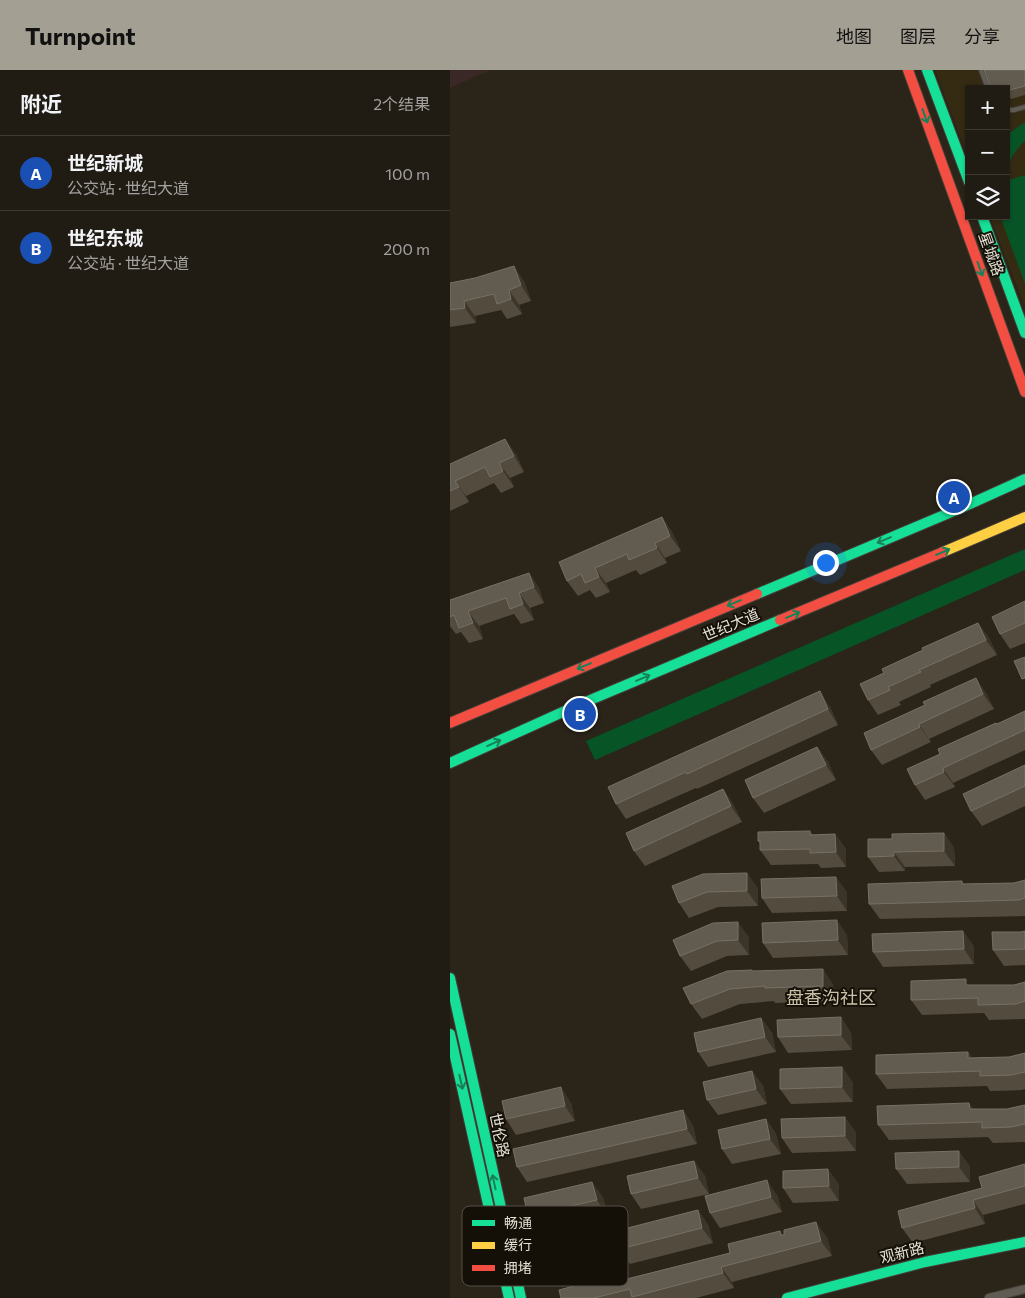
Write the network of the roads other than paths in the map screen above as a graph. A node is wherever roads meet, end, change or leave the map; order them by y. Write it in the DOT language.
graph roads {
  1 [pos="908,70"];
  2 [pos="927,70"];
  3 [pos="981,70"];
  4 [pos="987,85"];
  5 [pos="1025,107"];
  6 [pos="1010,110"];
  7 [pos="966,175"];
  8 [pos="983,220"];
  9 [pos="1025,333"];
  10 [pos="1025,392"];
  11 [pos="1025,479"];
  12 [pos="1025,517"];
  13 [pos="450,723"];
  14 [pos="450,764"];
  15 [pos="450,978"];
  16 [pos="450,1034"];
  17 [pos="488,1206"];
  18 [pos="501,1206"];
  19 [pos="1025,1242"];
  20 [pos="1025,1289"];
  21 [pos="787,1298"];
  22 [pos="989,1298"];
  1 -- 10 [label="main road, 星城路, one-way"];
  2 -- 7 [label="main road"];
  3 -- 4 [label="lane"];
  5 -- 6 [label="lane"];
  8 -- 9 [label="main road, 星城路"];
  11 -- 13 [label="main road, 世纪大道, one-way"];
  14 -- 12 [label="main road, 世纪大道, one-way"];
  18 -- 15 [label="main road, 世伦路, one-way"];
  16 -- 17 [label="main road, 世伦路, one-way"];
  19 -- 21 [label="main road, 观新路"];
  20 -- 22 [label="street"];
}
